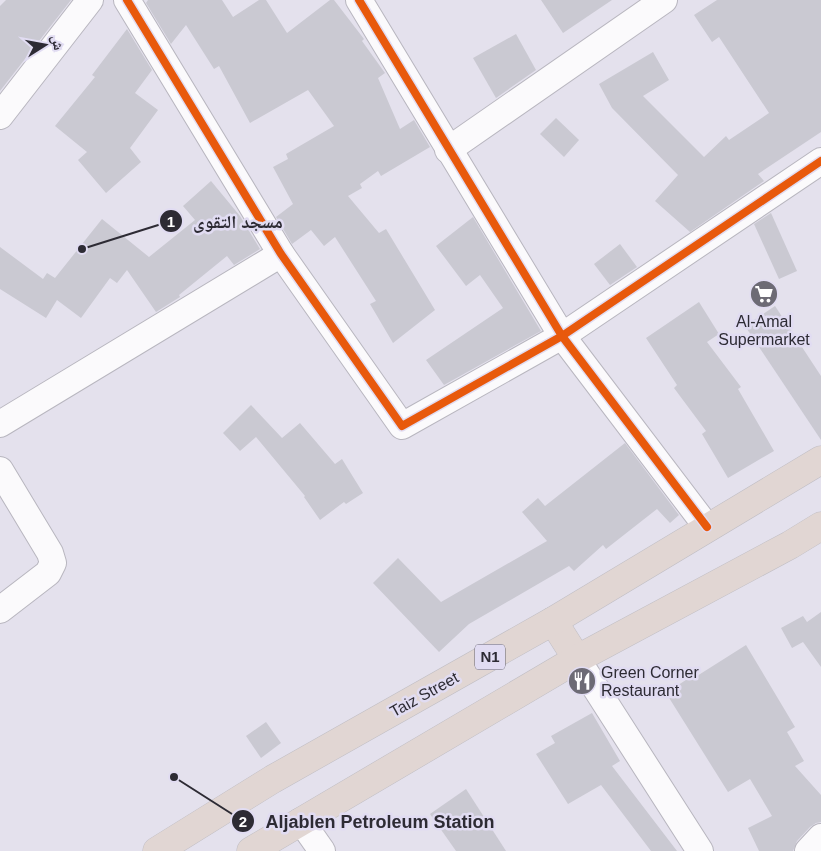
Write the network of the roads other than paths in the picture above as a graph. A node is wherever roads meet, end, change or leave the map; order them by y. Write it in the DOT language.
graph roads {
  1 [pos="90,0"];
  2 [pos="127,0"];
  3 [pos="359,0"];
  4 [pos="664,0"];
  5 [pos="0,116"];
  6 [pos="448,150"];
  7 [pos="821,161"];
  8 [pos="281,254"];
  9 [pos="562,336"];
  10 [pos="0,424"];
  11 [pos="821,460"];
  12 [pos="0,470"];
  13 [pos="821,526"];
  14 [pos="707,528"];
  15 [pos="0,610"];
  16 [pos="553,622"];
  17 [pos="577,659"];
  18 [pos="301,821"];
  19 [pos="821,838"];
  20 [pos="156,851"];
  21 [pos="251,851"];
  22 [pos="322,851"];
  23 [pos="700,851"];
  24 [pos="808,851"];
  1 -- 5 [label="street"];
  2 -- 8 [label="street"];
  3 -- 6 [label="street"];
  4 -- 6 [label="street"];
  6 -- 9 [label="street"];
  7 -- 9 [label="street"];
  8 -- 9 [label="street"];
  8 -- 10 [label="street"];
  9 -- 14 [label="street"];
  11 -- 14 [label="highway, Taiz Street / N1"];
  12 -- 15 [label="street"];
  13 -- 17 [label="highway"];
  14 -- 16 [label="highway, Taiz Street / N1"];
  16 -- 17 [label="highway"];
  16 -- 20 [label="highway, Taiz Street / N1"];
  17 -- 18 [label="highway"];
  17 -- 23 [label="street"];
  18 -- 21 [label="highway"];
  18 -- 22 [label="street"];
  19 -- 24 [label="street"];
}
